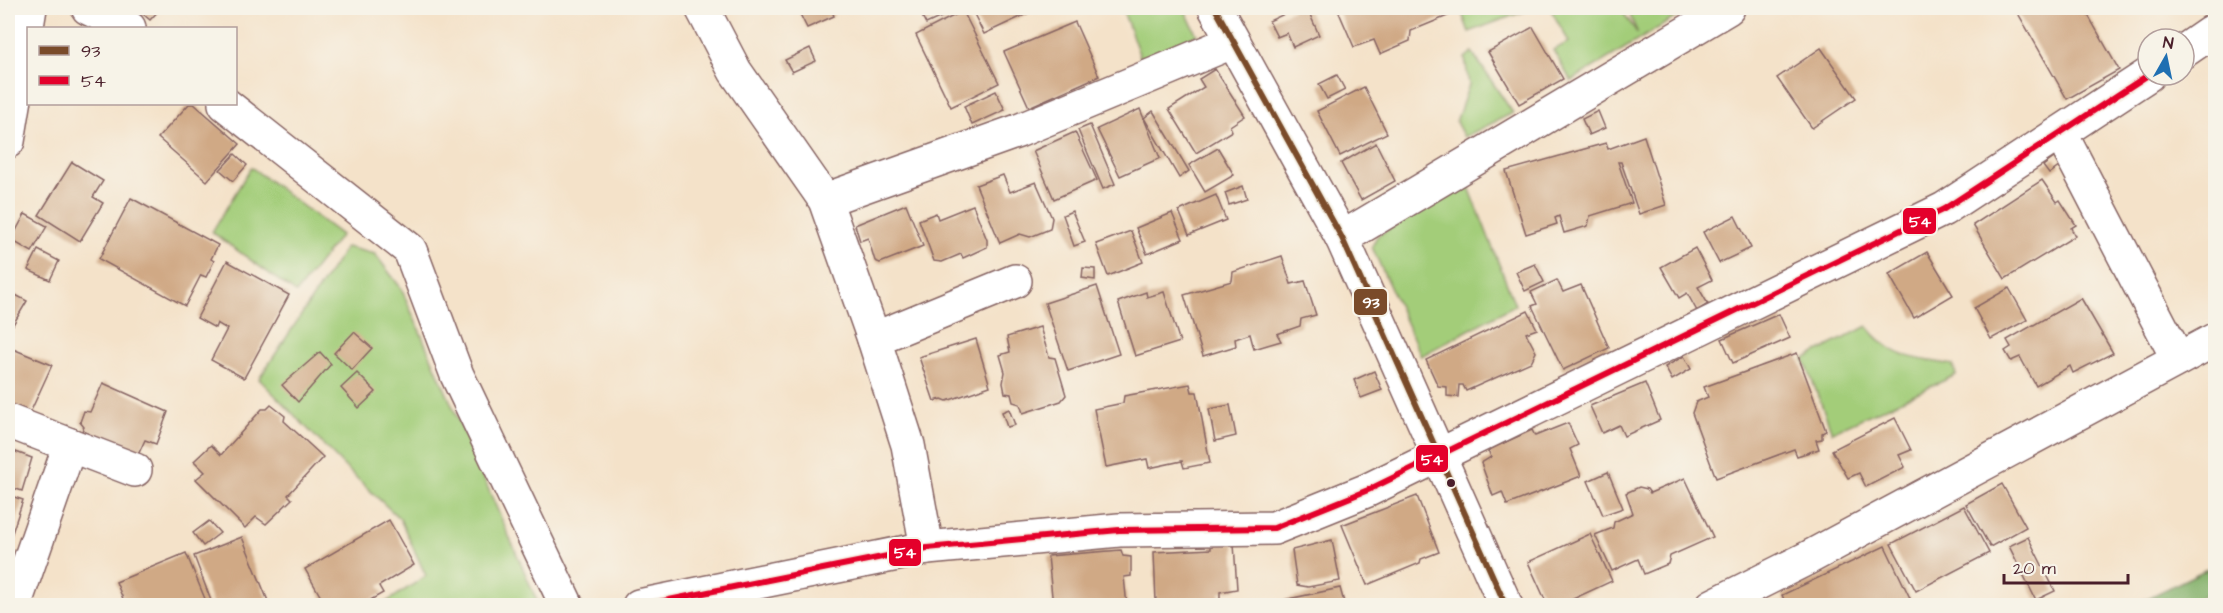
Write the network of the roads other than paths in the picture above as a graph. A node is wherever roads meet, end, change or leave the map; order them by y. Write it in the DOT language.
graph roads {
  1 [pos="30,8"];
  2 [pos="88,8"];
  3 [pos="702,8"];
  4 [pos="1215,8"];
  5 [pos="1728,8"];
  6 [pos="127,27"];
  7 [pos="2216,29"];
  8 [pos="1232,42"];
  9 [pos="2196,43"];
  10 [pos="2136,83"];
  11 [pos="226,105"];
  12 [pos="2061,134"];
  13 [pos="8,141"];
  14 [pos="825,200"];
  15 [pos="1342,238"];
  16 [pos="1015,281"];
  17 [pos="874,339"];
  18 [pos="2216,339"];
  19 [pos="2178,359"];
  20 [pos="8,421"];
  21 [pos="70,445"];
  22 [pos="1441,453"];
  23 [pos="135,470"];
  24 [pos="927,548"];
  25 [pos="14,606"];
  26 [pos="567,606"];
  27 [pos="639,606"];
  28 [pos="1506,606"];
  29 [pos="1712,606"];
  1 -- 13 [label="street"];
  2 -- 6 [label="street"];
  3 -- 14 [label="street"];
  4 -- 8 [label="street"];
  5 -- 15 [label="street"];
  7 -- 9 [label="street"];
  8 -- 14 [label="street"];
  8 -- 15 [label="street"];
  10 -- 12 [label="street"];
  11 -- 26 [label="street"];
  12 -- 19 [label="street"];
  12 -- 22 [label="street"];
  14 -- 17 [label="street"];
  15 -- 22 [label="street"];
  16 -- 17 [label="street"];
  17 -- 24 [label="street"];
  18 -- 19 [label="street"];
  19 -- 29 [label="street"];
  20 -- 21 [label="street"];
  21 -- 23 [label="street"];
  21 -- 25 [label="street"];
  22 -- 24 [label="street"];
  22 -- 28 [label="street"];
  24 -- 27 [label="street"];
}
